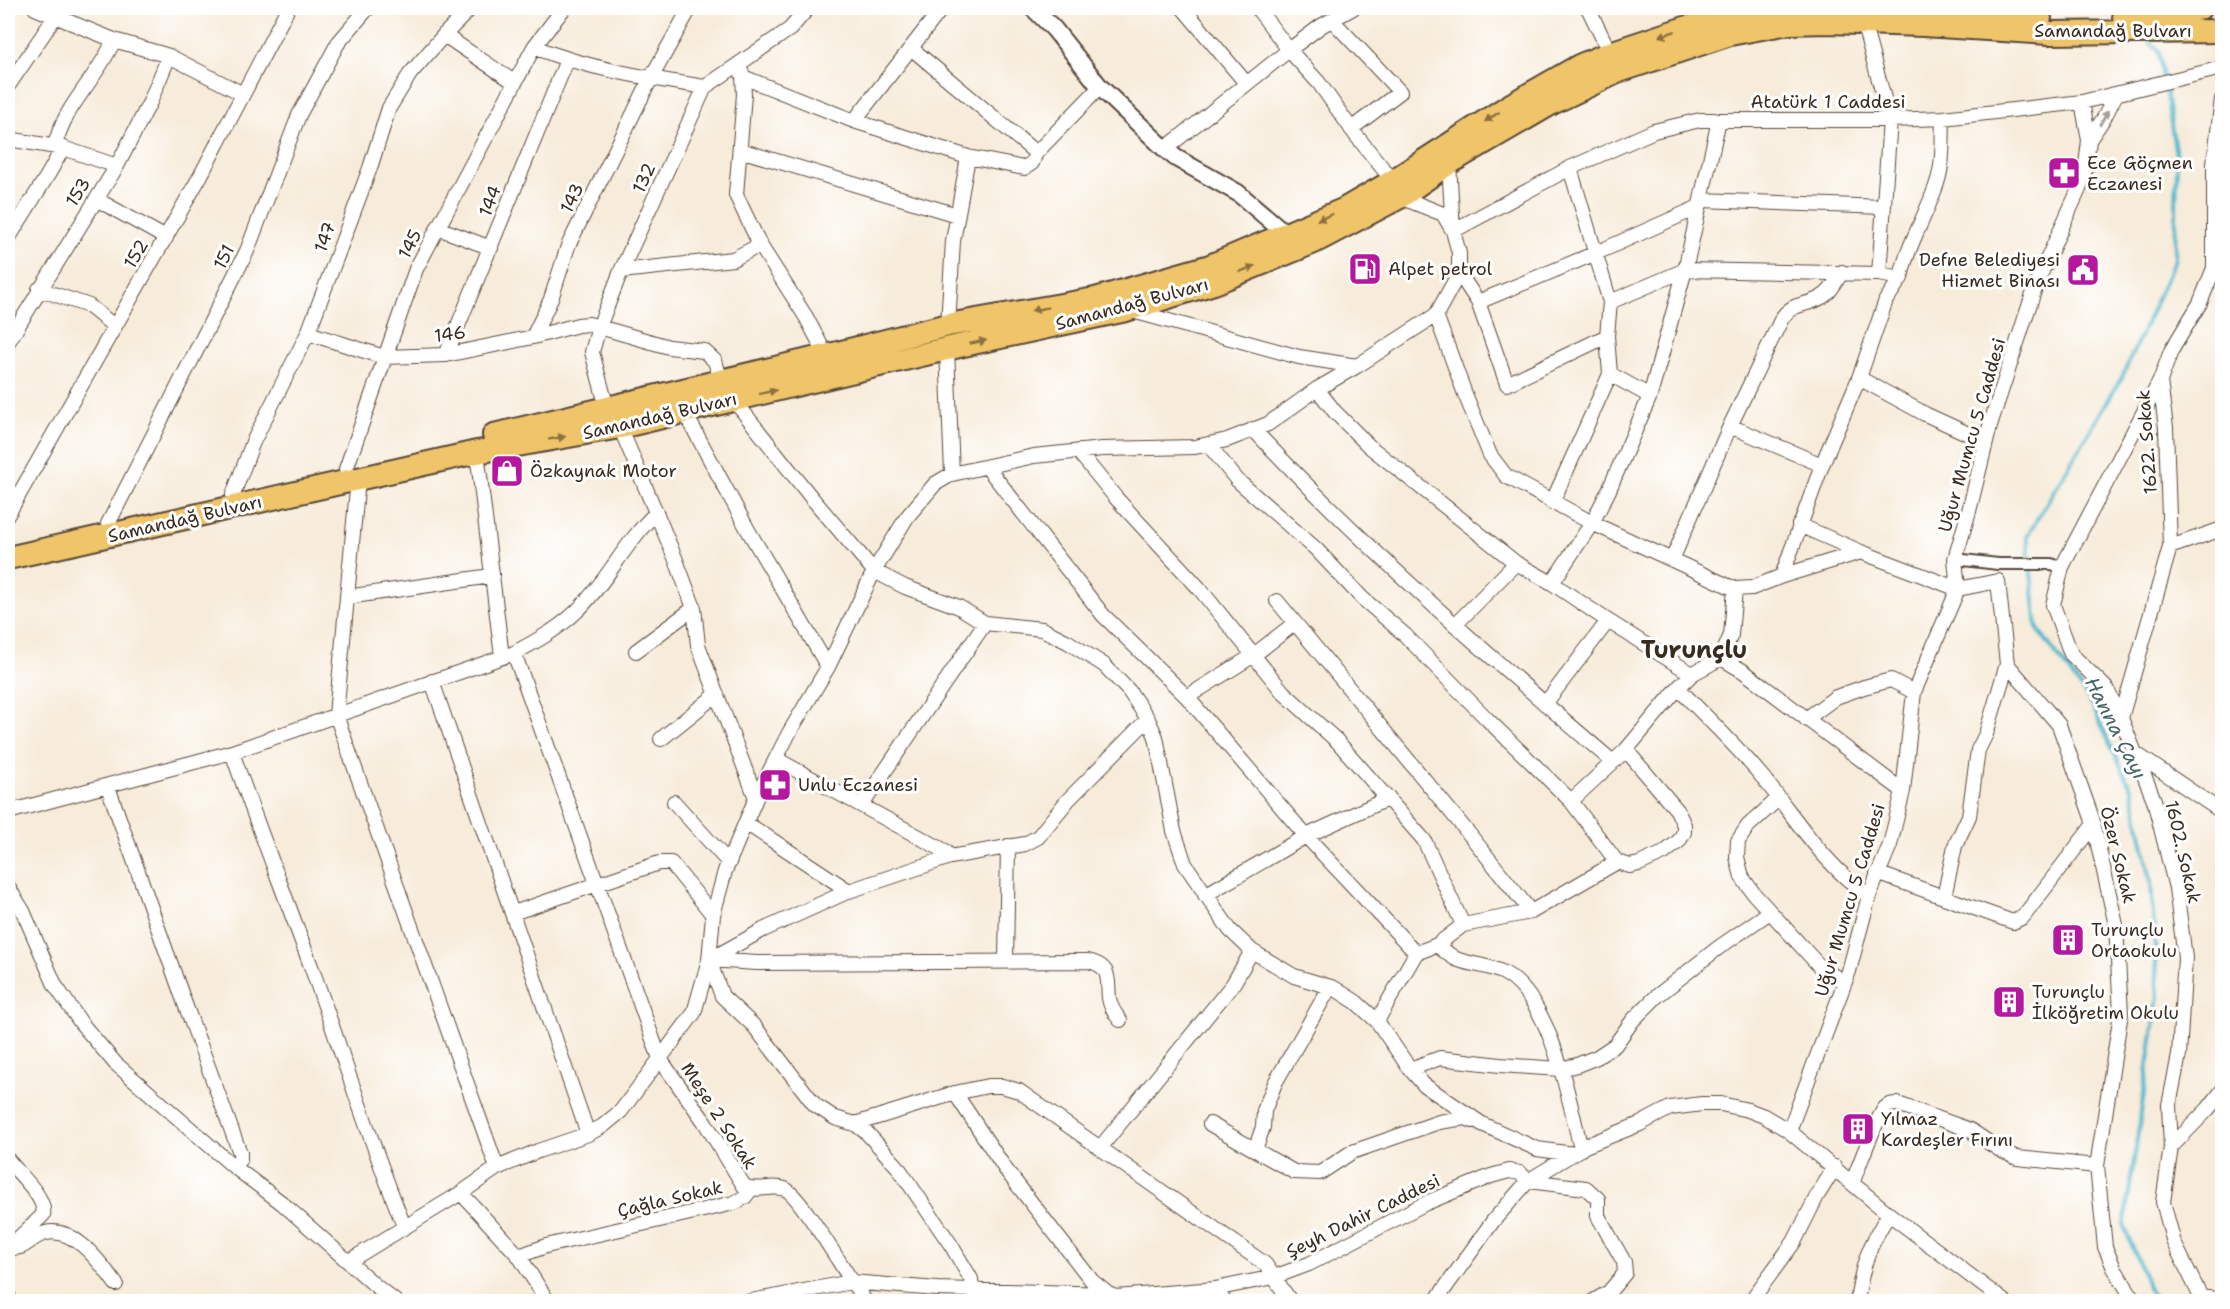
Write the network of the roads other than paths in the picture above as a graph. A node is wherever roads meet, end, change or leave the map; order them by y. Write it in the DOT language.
graph roads {
  1 [pos="35,8"];
  2 [pos="288,8"];
  3 [pos="369,8"];
  4 [pos="471,8"];
  5 [pos="564,8"];
  6 [pos="690,8"];
  7 [pos="808,8"];
  8 [pos="942,8"];
  9 [pos="1033,8"];
  10 [pos="1183,8"];
  11 [pos="1257,8"];
  12 [pos="1353,8"];
  13 [pos="1588,8"];
  14 [pos="1807,8"];
  15 [pos="1931,8"];
  16 [pos="55,17"];
  17 [pos="2187,17"];
  18 [pos="1333,21"];
  19 [pos="1863,22"];
  20 [pos="2050,26"];
  21 [pos="2223,31"];
  22 [pos="444,34"];
  23 [pos="114,40"];
  24 [pos="534,46"];
  25 [pos="911,48"];
  26 [pos="1288,50"];
  27 [pos="1610,53"];
  28 [pos="169,56"];
  29 [pos="567,60"];
  30 [pos="2223,68"];
  31 [pos="741,71"];
  32 [pos="651,78"];
  33 [pos="514,82"];
  34 [pos="1246,83"];
  35 [pos="8,86"];
  36 [pos="705,87"];
  37 [pos="1100,87"];
  38 [pos="243,94"];
  39 [pos="2116,94"];
  40 [pos="2223,99"];
  41 [pos="2082,102"];
  42 [pos="1943,118"];
  43 [pos="1719,120"];
  44 [pos="1890,120"];
  45 [pos="854,122"];
  46 [pos="1351,129"];
  47 [pos="8,139"];
  48 [pos="2089,140"];
  49 [pos="59,147"];
  50 [pos="1165,149"];
  51 [pos="740,150"];
  52 [pos="1036,153"];
  53 [pos="968,157"];
  54 [pos="1449,164"];
  55 [pos="117,166"];
  56 [pos="1570,168"];
  57 [pos="1396,189"];
  58 [pos="96,199"];
  59 [pos="1700,203"];
  60 [pos="1884,207"];
  61 [pos="2218,207"];
  62 [pos="957,215"];
  63 [pos="438,228"];
  64 [pos="1453,231"];
  65 [pos="1285,233"];
  66 [pos="166,238"];
  67 [pos="8,239"];
  68 [pos="760,245"];
  69 [pos="491,248"];
  70 [pos="1596,253"];
  71 [pos="2218,268"];
  72 [pos="1685,270"];
  73 [pos="621,271"];
  74 [pos="1842,272"];
  75 [pos="1459,273"];
  76 [pos="1879,274"];
  77 [pos="1900,278"];
  78 [pos="39,289"];
  79 [pos="1478,302"];
  80 [pos="1610,302"];
  81 [pos="1126,310"];
  82 [pos="1436,315"];
  83 [pos="948,325"];
  84 [pos="114,326"];
  85 [pos="599,327"];
  86 [pos="308,333"];
  87 [pos="1607,336"];
  88 [pos="533,337"];
  89 [pos="8,342"];
  90 [pos="947,349"];
  91 [pos="446,355"];
  92 [pos="826,355"];
  93 [pos="384,357"];
  94 [pos="1357,366"];
  95 [pos="1610,374"];
  96 [pos="1859,378"];
  97 [pos="2160,381"];
  98 [pos="1317,389"];
  99 [pos="727,390"];
  100 [pos="1650,396"];
  101 [pos="607,408"];
  102 [pos="684,411"];
  103 [pos="1730,426"];
  104 [pos="620,427"];
  105 [pos="1253,429"];
  106 [pos="1986,442"];
  107 [pos="1208,444"];
  108 [pos="1078,451"];
  109 [pos="477,452"];
  110 [pos="1822,465"];
  111 [pos="987,466"];
  112 [pos="352,474"];
  113 [pos="952,474"];
  114 [pos="234,495"];
  115 [pos="1552,503"];
  116 [pos="656,513"];
  117 [pos="8,514"];
  118 [pos="1592,523"];
  119 [pos="108,524"];
  120 [pos="1798,525"];
  121 [pos="2223,529"];
  122 [pos="2170,547"];
  123 [pos="8,549"];
  124 [pos="1861,552"];
  125 [pos="8,558"];
  126 [pos="1955,559"];
  127 [pos="1672,560"];
  128 [pos="1516,563"];
  129 [pos="1998,564"];
  130 [pos="2057,565"];
  131 [pos="874,571"];
  132 [pos="491,576"];
  133 [pos="1782,576"];
  134 [pos="1998,581"];
  135 [pos="1552,583"];
  136 [pos="1736,589"];
  137 [pos="1958,589"];
  138 [pos="347,597"];
  139 [pos="1277,601"];
  140 [pos="694,608"];
  141 [pos="1608,621"];
  142 [pos="985,623"];
  143 [pos="1295,624"];
  144 [pos="1455,625"];
  145 [pos="636,651"];
  146 [pos="508,655"];
  147 [pos="1254,655"];
  148 [pos="1721,658"];
  149 [pos="2007,664"];
  150 [pos="828,667"];
  151 [pos="1692,674"];
  152 [pos="432,681"];
  153 [pos="1678,688"];
  154 [pos="1914,692"];
  155 [pos="717,694"];
  156 [pos="1187,697"];
  157 [pos="1545,704"];
  158 [pos="336,715"];
  159 [pos="2121,718"];
  160 [pos="1148,719"];
  161 [pos="1806,719"];
  162 [pos="661,740"];
  163 [pos="1626,750"];
  164 [pos="232,752"];
  165 [pos="2135,753"];
  166 [pos="776,759"];
  167 [pos="1614,762"];
  168 [pos="108,787"];
  169 [pos="1903,791"];
  170 [pos="756,798"];
  171 [pos="1389,798"];
  172 [pos="1779,798"];
  173 [pos="1570,801"];
  174 [pos="674,802"];
  175 [pos="861,805"];
  176 [pos="8,812"];
  177 [pos="2223,812"];
  178 [pos="746,823"];
  179 [pos="2094,824"];
  180 [pos="1306,836"];
  181 [pos="1008,846"];
  182 [pos="950,857"];
  183 [pos="1617,862"];
  184 [pos="729,863"];
  185 [pos="1877,873"];
  186 [pos="598,882"];
  187 [pos="8,887"];
  188 [pos="849,891"];
  189 [pos="1205,895"];
  190 [pos="1869,896"];
  191 [pos="1944,897"];
  192 [pos="1531,912"];
  193 [pos="1770,912"];
  194 [pos="513,913"];
  195 [pos="713,915"];
  196 [pos="1462,926"];
  197 [pos="1437,945"];
  198 [pos="1252,951"];
  199 [pos="1416,953"];
  200 [pos="709,960"];
  201 [pos="1006,960"];
  202 [pos="1845,982"];
  203 [pos="1330,987"];
  204 [pos="1120,1020"];
  205 [pos="1377,1021"];
  206 [pos="660,1059"];
  207 [pos="1410,1069"];
  208 [pos="1560,1069"];
  209 [pos="2223,1091"];
  210 [pos="955,1093"];
  211 [pos="855,1124"];
  212 [pos="1209,1124"];
  213 [pos="1482,1125"];
  214 [pos="1789,1131"];
  215 [pos="588,1134"];
  216 [pos="2171,1147"];
  217 [pos="1100,1148"];
  218 [pos="1255,1150"];
  219 [pos="1577,1151"];
  220 [pos="8,1160"];
  221 [pos="233,1166"];
  222 [pos="2097,1166"];
  223 [pos="1834,1167"];
  224 [pos="497,1168"];
  225 [pos="1528,1181"];
  226 [pos="1852,1183"];
  227 [pos="751,1189"];
  228 [pos="461,1193"];
  229 [pos="1888,1214"];
  230 [pos="404,1226"];
  231 [pos="8,1247"];
  232 [pos="519,1256"];
  233 [pos="349,1261"];
  234 [pos="1274,1277"];
  235 [pos="851,1282"];
  236 [pos="116,1284"];
  237 [pos="937,1289"];
  238 [pos="1215,1289"];
  239 [pos="972,1290"];
  240 [pos="8,1295"];
  241 [pos="1114,1298"];
  242 [pos="2201,1299"];
  243 [pos="2223,1300"];
  244 [pos="10,1302"];
  245 [pos="396,1302"];
  246 [pos="548,1302"];
  247 [pos="746,1302"];
  248 [pos="866,1302"];
  249 [pos="948,1302"];
  250 [pos="1225,1302"];
  251 [pos="1291,1302"];
  252 [pos="1435,1302"];
  253 [pos="1592,1302"];
  254 [pos="1750,1302"];
  255 [pos="1857,1302"];
  256 [pos="2005,1302"];
  257 [pos="2134,1302"];
  1 -- 16 [label="street"];
  2 -- 38 [label="street, 152"];
  3 -- 119 [label="street, 151"];
  4 -- 22 [label="street, 147"];
  5 -- 24 [label="street, 145"];
  6 -- 32 [label="street, 143"];
  7 -- 31 [label="street"];
  8 -- 25 [label="street"];
  9 -- 37 [label="street"];
  10 -- 34 [label="street"];
  11 -- 26 [label="street"];
  12 -- 18 [label="street"];
  13 -- 27 [label="street"];
  14 -- 27 [label="highway, Samandağ Bulvarı, one-way"];
  15 -- 20 [label="highway, Samandağ Bulvarı"];
  16 -- 23 [label="street"];
  16 -- 35 [label="street"];
  17 -- 20 [label="highway, Samandağ Bulvarı"];
  17 -- 21 [label="highway, Samandağ Bulvarı"];
  18 -- 26 [label="street"];
  18 -- 46 [label="street"];
  19 -- 20 [label="highway, Samandağ Bulvarı"];
  19 -- 44 [label="street"];
  19 -- 54 [label="highway, Samandağ Bulvarı"];
  22 -- 33 [label="street"];
  22 -- 86 [label="street, 147"];
  23 -- 28 [label="street"];
  23 -- 49 [label="street"];
  24 -- 29 [label="street"];
  24 -- 33 [label="street, 145"];
  25 -- 45 [label="street"];
  25 -- 52 [label="street"];
  26 -- 34 [label="street"];
  26 -- 46 [label="street"];
  27 -- 57 [label="highway, Samandağ Bulvarı, one-way"];
  28 -- 38 [label="street"];
  28 -- 55 [label="street, 153"];
  29 -- 32 [label="street"];
  29 -- 69 [label="street, 144"];
  30 -- 39 [label="street, Atatürk 1 Caddesi"];
  31 -- 36 [label="street"];
  31 -- 45 [label="street"];
  31 -- 51 [label="street"];
  32 -- 36 [label="street"];
  32 -- 88 [label="street, 143"];
  33 -- 63 [label="street, 145"];
  34 -- 50 [label="street"];
  36 -- 73 [label="street, 132"];
  37 -- 50 [label="street"];
  37 -- 52 [label="street"];
  38 -- 66 [label="street, 152"];
  39 -- 41 [label="street, Atatürk 1 Caddesi"];
  48 -- 39 [label="street, Uğur Mumcu 5 Caddesi, one-way"];
  40 -- 61 [label="street, 1622. Sokak"];
  41 -- 42 [label="street, Atatürk 1 Caddesi"];
  41 -- 48 [label="street, Uğur Mumcu 5 Caddesi"];
  42 -- 44 [label="street, Atatürk 1 Caddesi"];
  42 -- 77 [label="street"];
  43 -- 44 [label="street, Atatürk 1 Caddesi"];
  43 -- 56 [label="street, Atatürk 1 Caddesi"];
  43 -- 59 [label="street"];
  44 -- 60 [label="street"];
  45 -- 53 [label="street"];
  46 -- 57 [label="street"];
  47 -- 49 [label="street"];
  48 -- 106 [label="street, Uğur Mumcu 5 Caddesi"];
  49 -- 55 [label="street"];
  49 -- 67 [label="street"];
  50 -- 65 [label="street"];
  51 -- 62 [label="street"];
  51 -- 68 [label="street"];
  52 -- 53 [label="street"];
  53 -- 62 [label="street"];
  54 -- 57 [label="highway, Samandağ Bulvarı"];
  54 -- 64 [label="street"];
  55 -- 58 [label="street, 153"];
  56 -- 64 [label="street, Atatürk 1 Caddesi"];
  56 -- 70 [label="street"];
  57 -- 64 [label="street"];
  57 -- 65 [label="highway, Samandağ Bulvarı, one-way"];
  81 -- 57 [label="highway, Samandağ Bulvarı, one-way"];
  58 -- 66 [label="street"];
  58 -- 78 [label="street, 153"];
  59 -- 60 [label="street"];
  59 -- 70 [label="street"];
  59 -- 72 [label="street"];
  60 -- 76 [label="street"];
  61 -- 71 [label="street, 1622. Sokak"];
  62 -- 83 [label="street"];
  63 -- 69 [label="street"];
  63 -- 93 [label="street, 145"];
  64 -- 75 [label="street"];
  65 -- 83 [label="highway, Samandağ Bulvarı, one-way"];
  66 -- 84 [label="street, 152"];
  68 -- 73 [label="street"];
  68 -- 92 [label="street"];
  69 -- 91 [label="street, 144"];
  70 -- 79 [label="street"];
  70 -- 80 [label="street"];
  71 -- 97 [label="street, 1622. Sokak"];
  72 -- 74 [label="street"];
  72 -- 80 [label="street"];
  72 -- 100 [label="street"];
  73 -- 85 [label="street, 132"];
  74 -- 76 [label="street"];
  74 -- 103 [label="street"];
  75 -- 79 [label="street"];
  75 -- 82 [label="street"];
  76 -- 77 [label="street"];
  77 -- 96 [label="street"];
  78 -- 84 [label="street"];
  78 -- 89 [label="street, 153"];
  79 -- 87 [label="street"];
  80 -- 87 [label="street"];
  90 -- 81 [label="highway, Samandağ Bulvarı, one-way"];
  81 -- 94 [label="street"];
  82 -- 94 [label="street"];
  82 -- 115 [label="street"];
  83 -- 92 [label="highway, Samandağ Bulvarı"];
  84 -- 117 [label="street, 152"];
  85 -- 88 [label="street, 146"];
  85 -- 99 [label="street, 146"];
  85 -- 101 [label="street, 132"];
  86 -- 93 [label="street, 146"];
  86 -- 114 [label="street, 147"];
  87 -- 95 [label="street"];
  88 -- 91 [label="street, 146"];
  99 -- 90 [label="highway, Samandağ Bulvarı, one-way"];
  90 -- 113 [label="street"];
  91 -- 93 [label="street, 146"];
  92 -- 99 [label="highway, Samandağ Bulvarı"];
  93 -- 112 [label="street, 145"];
  94 -- 98 [label="street"];
  95 -- 100 [label="street"];
  95 -- 115 [label="street"];
  96 -- 106 [label="street"];
  96 -- 110 [label="street"];
  97 -- 122 [label="street, 1622. Sokak"];
  97 -- 130 [label="street, 1602. Sokak"];
  98 -- 105 [label="street"];
  98 -- 128 [label="street"];
  99 -- 101 [label="highway, Samandağ Bulvarı"];
  99 -- 102 [label="highway, Samandağ Bulvarı"];
  99 -- 131 [label="street, 146"];
  100 -- 118 [label="street"];
  101 -- 112 [label="highway, Samandağ Bulvarı"];
  102 -- 104 [label="highway, Samandağ Bulvarı"];
  102 -- 150 [label="street"];
  103 -- 110 [label="street"];
  103 -- 127 [label="street"];
  109 -- 104 [label="highway, Samandağ Bulvarı, one-way"];
  104 -- 116 [label="street"];
  105 -- 107 [label="street"];
  105 -- 144 [label="street"];
  106 -- 126 [label="street, Uğur Mumcu 5 Caddesi"];
  107 -- 108 [label="street"];
  107 -- 173 [label="street"];
  108 -- 111 [label="street"];
  108 -- 147 [label="street"];
  109 -- 112 [label="highway, Samandağ Bulvarı"];
  109 -- 132 [label="street, Meşe 2 Sokak"];
  110 -- 120 [label="street"];
  111 -- 113 [label="street"];
  111 -- 156 [label="street"];
  112 -- 114 [label="highway, Samandağ Bulvarı"];
  112 -- 125 [label="highway, Samandağ Bulvarı"];
  112 -- 138 [label="street, 145"];
  113 -- 131 [label="street"];
  114 -- 119 [label="highway, Samandağ Bulvarı"];
  115 -- 118 [label="street"];
  116 -- 140 [label="street"];
  116 -- 146 [label="street"];
  118 -- 127 [label="street"];
  118 -- 135 [label="street"];
  119 -- 123 [label="highway, Samandağ Bulvarı"];
  120 -- 124 [label="street"];
  120 -- 133 [label="street"];
  121 -- 122 [label="street"];
  122 -- 159 [label="street, 1622. Sokak"];
  124 -- 133 [label="street"];
  124 -- 137 [label="street"];
  126 -- 129 [label="street"];
  126 -- 137 [label="street, Uğur Mumcu 5 Caddesi"];
  127 -- 136 [label="street"];
  128 -- 135 [label="street"];
  128 -- 144 [label="street"];
  129 -- 130 [label="street"];
  129 -- 134 [label="street"];
  130 -- 159 [label="street, 1602. Sokak"];
  131 -- 142 [label="street"];
  131 -- 150 [label="street"];
  132 -- 138 [label="street"];
  132 -- 146 [label="street, Meşe 2 Sokak"];
  133 -- 136 [label="street"];
  134 -- 137 [label="street"];
  134 -- 149 [label="street"];
  135 -- 141 [label="street"];
  136 -- 148 [label="street"];
  137 -- 154 [label="street, Uğur Mumcu 5 Caddesi"];
  138 -- 158 [label="street, 145"];
  139 -- 143 [label="street"];
  140 -- 145 [label="street"];
  140 -- 155 [label="street"];
  141 -- 151 [label="street"];
  141 -- 157 [label="street"];
  142 -- 160 [label="street"];
  142 -- 175 [label="street"];
  143 -- 147 [label="street"];
  143 -- 192 [label="street"];
  144 -- 157 [label="street"];
  146 -- 152 [label="street"];
  146 -- 186 [label="street, Meşe 2 Sokak"];
  147 -- 156 [label="street"];
  147 -- 171 [label="street"];
  148 -- 151 [label="street"];
  148 -- 161 [label="street"];
  149 -- 179 [label="street, Özer Sokak"];
  149 -- 191 [label="street"];
  150 -- 166 [label="street"];
  151 -- 153 [label="street"];
  152 -- 158 [label="street"];
  152 -- 194 [label="street"];
  153 -- 163 [label="street"];
  153 -- 172 [label="street"];
  154 -- 161 [label="street"];
  154 -- 169 [label="street, Uğur Mumcu 5 Caddesi"];
  155 -- 162 [label="street"];
  155 -- 170 [label="street"];
  156 -- 180 [label="street"];
  157 -- 167 [label="street"];
  158 -- 164 [label="street"];
  158 -- 224 [label="street"];
  159 -- 165 [label="street, 1602. Sokak"];
  160 -- 181 [label="street"];
  160 -- 189 [label="street"];
  161 -- 169 [label="street"];
  163 -- 167 [label="street"];
  163 -- 183 [label="street"];
  164 -- 168 [label="street"];
  164 -- 230 [label="street"];
  165 -- 177 [label="street"];
  165 -- 216 [label="street, 1602. Sokak"];
  166 -- 170 [label="street"];
  166 -- 175 [label="street"];
  167 -- 173 [label="street"];
  168 -- 176 [label="street"];
  168 -- 221 [label="street"];
  169 -- 185 [label="street, Uğur Mumcu 5 Caddesi"];
  170 -- 178 [label="street"];
  171 -- 180 [label="street"];
  171 -- 196 [label="street"];
  172 -- 190 [label="street"];
  172 -- 193 [label="street"];
  173 -- 183 [label="street"];
  174 -- 184 [label="street"];
  175 -- 182 [label="street"];
  178 -- 184 [label="street"];
  178 -- 188 [label="street"];
  179 -- 191 [label="street"];
  179 -- 222 [label="street, Özer Sokak"];
  180 -- 189 [label="street"];
  180 -- 199 [label="street"];
  181 -- 182 [label="street"];
  181 -- 201 [label="street"];
  182 -- 188 [label="street"];
  183 -- 192 [label="street"];
  184 -- 195 [label="street"];
  185 -- 190 [label="street, Uğur Mumcu 5 Caddesi"];
  185 -- 191 [label="street"];
  186 -- 194 [label="street"];
  186 -- 195 [label="street"];
  186 -- 206 [label="street, Meşe 2 Sokak"];
  187 -- 221 [label="street"];
  188 -- 200 [label="street"];
  189 -- 198 [label="street"];
  190 -- 202 [label="street, Uğur Mumcu 5 Caddesi"];
  192 -- 196 [label="street"];
  193 -- 202 [label="street"];
  193 -- 208 [label="street"];
  194 -- 215 [label="street"];
  195 -- 200 [label="street"];
  196 -- 197 [label="street"];
  197 -- 199 [label="street"];
  197 -- 208 [label="street"];
  198 -- 203 [label="street"];
  198 -- 217 [label="street"];
  199 -- 205 [label="street"];
  200 -- 201 [label="street"];
  200 -- 206 [label="street"];
  200 -- 211 [label="street"];
  201 -- 204 [label="street"];
  202 -- 214 [label="street, Uğur Mumcu 5 Caddesi"];
  203 -- 205 [label="street"];
  203 -- 218 [label="street"];
  205 -- 207 [label="street"];
  206 -- 215 [label="street"];
  206 -- 227 [label="street, Meşe 2 Sokak"];
  207 -- 208 [label="street"];
  207 -- 213 [label="street"];
  208 -- 219 [label="street"];
  209 -- 216 [label="street"];
  210 -- 211 [label="street"];
  210 -- 217 [label="street"];
  210 -- 241 [label="street"];
  211 -- 239 [label="street"];
  212 -- 218 [label="street"];
  213 -- 218 [label="street"];
  213 -- 219 [label="street"];
  214 -- 219 [label="street"];
  214 -- 223 [label="street"];
  215 -- 224 [label="street"];
  216 -- 242 [label="street, 1602. Sokak"];
  217 -- 234 [label="street"];
  219 -- 225 [label="street"];
  220 -- 231 [label="street"];
  221 -- 233 [label="street"];
  222 -- 226 [label="street"];
  222 -- 257 [label="street, Özer Sokak"];
  223 -- 226 [label="street"];
  223 -- 254 [label="street"];
  224 -- 228 [label="street"];
  225 -- 234 [label="street, Şeyh Dahir Caddesi"];
  225 -- 252 [label="street"];
  225 -- 253 [label="street, Şeyh Dahir Caddesi"];
  226 -- 229 [label="street"];
  227 -- 232 [label="street, Çağla Sokak"];
  227 -- 235 [label="street"];
  228 -- 230 [label="street"];
  228 -- 232 [label="street"];
  229 -- 255 [label="street"];
  229 -- 256 [label="street"];
  230 -- 233 [label="street"];
  231 -- 236 [label="street"];
  232 -- 246 [label="street"];
  233 -- 245 [label="street"];
  234 -- 238 [label="street, Şeyh Dahir Caddesi"];
  234 -- 251 [label="street"];
  235 -- 237 [label="street, Şeyh Dahir Caddesi"];
  235 -- 247 [label="street, Şeyh Dahir Caddesi"];
  235 -- 248 [label="street"];
  237 -- 239 [label="street, Şeyh Dahir Caddesi"];
  237 -- 249 [label="street"];
  238 -- 241 [label="street, Şeyh Dahir Caddesi"];
  238 -- 250 [label="street"];
  239 -- 241 [label="street, Şeyh Dahir Caddesi"];
  240 -- 244 [label="street"];
  242 -- 243 [label="street"];
}
